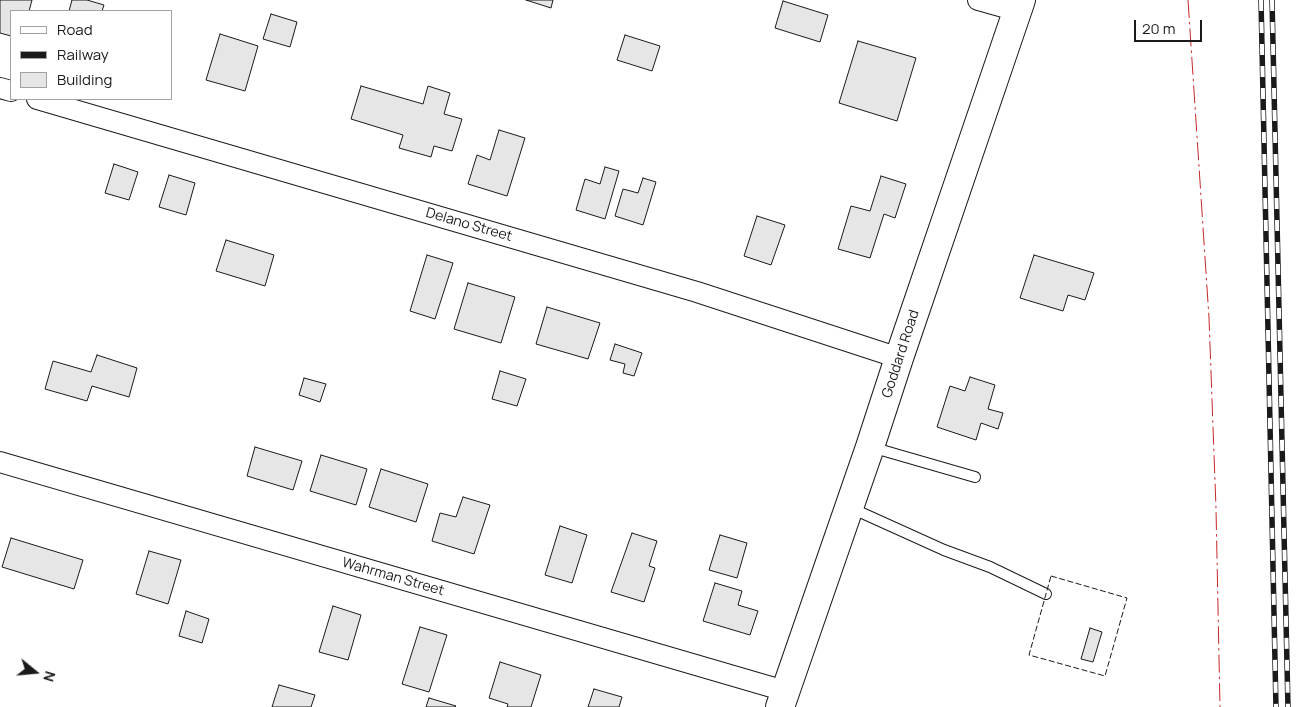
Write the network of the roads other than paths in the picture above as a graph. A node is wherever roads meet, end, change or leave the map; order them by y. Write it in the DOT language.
graph roads {
  1 [pos="978,0"];
  2 [pos="1019,6"];
  3 [pos="40,100"];
  4 [pos="898,358"];
  5 [pos="870,447"];
  6 [pos="0,462"];
  7 [pos="975,477"];
  8 [pos="850,507"];
  9 [pos="1046,594"];
  10 [pos="782,699"];
  1 -- 2 [label="street"];
  2 -- 4 [label="main road, Goddard Road"];
  3 -- 4 [label="street, Delano Street"];
  4 -- 5 [label="main road, Goddard Road"];
  5 -- 7 [label="lane"];
  5 -- 8 [label="main road, Goddard Road"];
  6 -- 10 [label="street, Wahrman Street"];
  8 -- 9 [label="lane"];
  8 -- 10 [label="main road, Goddard Road"];
}
